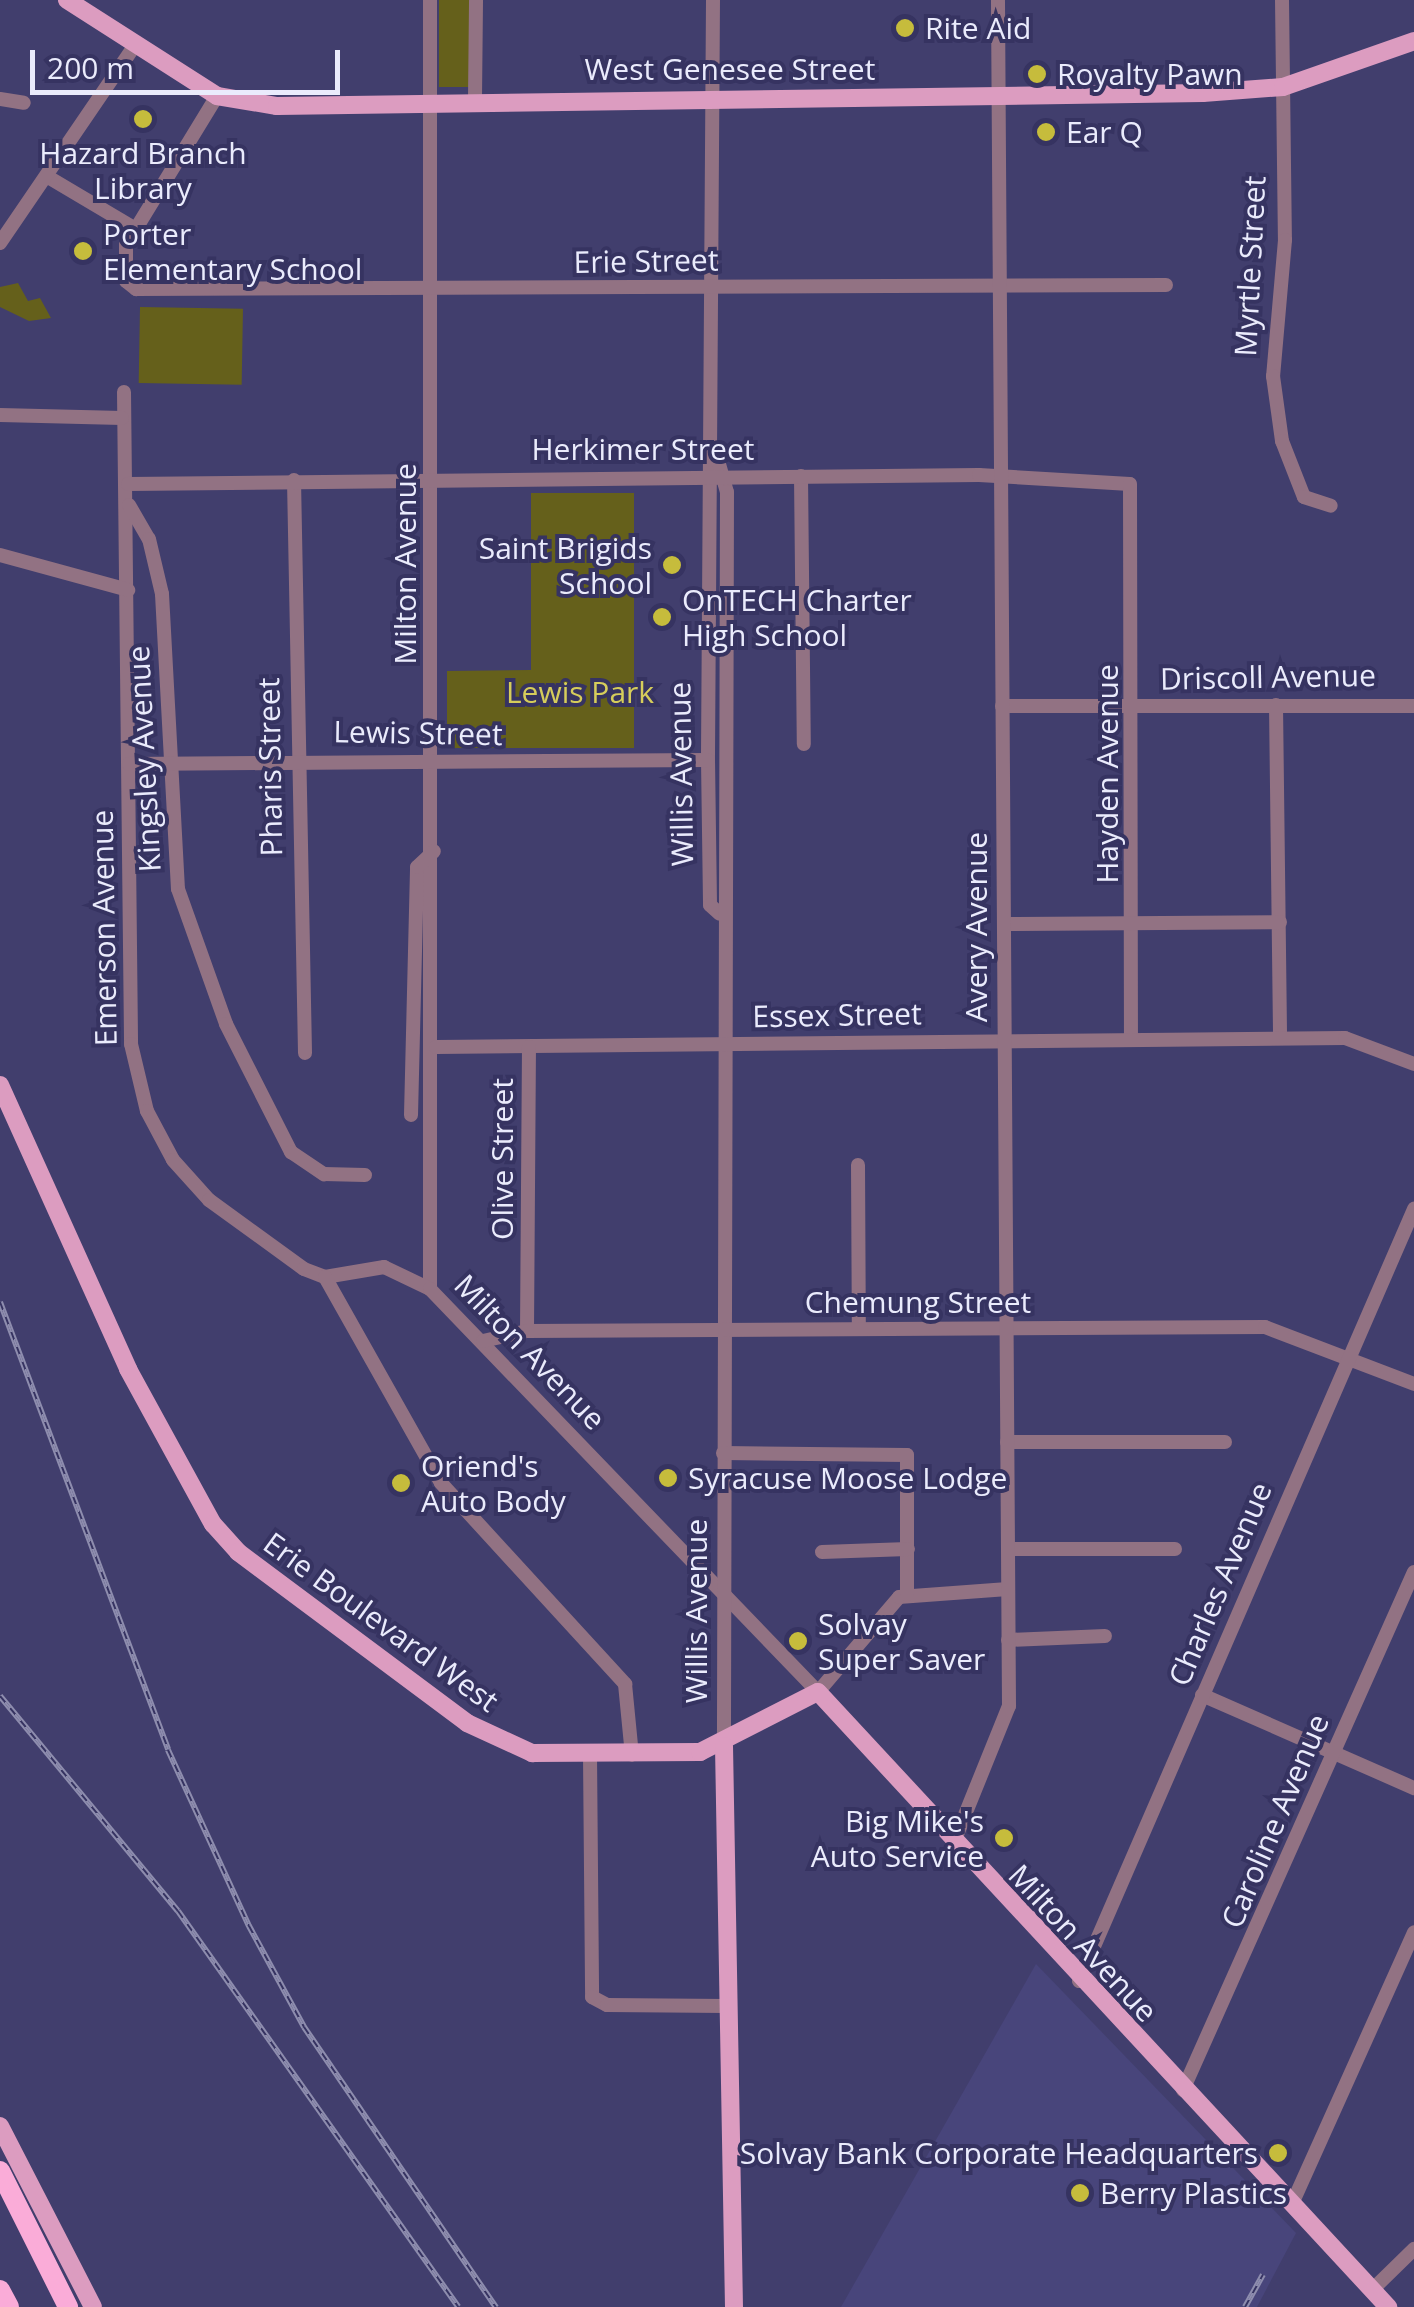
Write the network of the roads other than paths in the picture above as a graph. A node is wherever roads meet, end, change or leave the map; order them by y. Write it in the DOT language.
graph roads {
  1 [pos="430,0"];
  2 [pos="476,0"];
  3 [pos="713,0"];
  4 [pos="998,0"];
  5 [pos="1282,0"];
  6 [pos="70,1"];
  7 [pos="1414,42"];
  8 [pos="136,44"];
  9 [pos="1283,87"];
  10 [pos="999,95"];
  11 [pos="217,96"];
  12 [pos="714,97"];
  13 [pos="431,98"];
  14 [pos="475,98"];
  15 [pos="0,99"];
  16 [pos="24,103"];
  17 [pos="48,177"];
  18 [pos="0,218"];
  19 [pos="134,228"];
  20 [pos="4,238"];
  21 [pos="1000,285"];
  22 [pos="1166,286"];
  23 [pos="716,288"];
  24 [pos="431,290"];
  25 [pos="124,392"];
  26 [pos="0,415"];
  27 [pos="122,418"];
  28 [pos="715,450"];
  29 [pos="708,476"];
  30 [pos="726,476"];
  31 [pos="801,476"];
  32 [pos="432,477"];
  33 [pos="1001,478"];
  34 [pos="294,480"];
  35 [pos="128,484"];
  36 [pos="129,505"];
  37 [pos="1330,506"];
  38 [pos="1134,510"];
  39 [pos="0,555"];
  40 [pos="128,590"];
  41 [pos="1276,705"];
  42 [pos="1002,706"];
  43 [pos="1134,706"];
  44 [pos="1414,706"];
  45 [pos="804,744"];
  46 [pos="296,759"];
  47 [pos="708,760"];
  48 [pos="434,761"];
  49 [pos="170,762"];
  50 [pos="129,764"];
  51 [pos="434,851"];
  52 [pos="720,914"];
  53 [pos="1280,922"];
  54 [pos="1004,924"];
  55 [pos="1134,924"];
  56 [pos="1132,1038"];
  57 [pos="1280,1038"];
  58 [pos="1004,1040"];
  59 [pos="720,1045"];
  60 [pos="529,1047"];
  61 [pos="436,1048"];
  62 [pos="305,1053"];
  63 [pos="1414,1064"];
  64 [pos="0,1085"];
  65 [pos="411,1115"];
  66 [pos="858,1165"];
  67 [pos="365,1175"];
  68 [pos="1414,1209"];
  69 [pos="325,1277"];
  70 [pos="430,1289"];
  71 [pos="860,1329"];
  72 [pos="1006,1329"];
  73 [pos="722,1330"];
  74 [pos="527,1331"];
  75 [pos="483,1341"];
  76 [pos="1349,1356"];
  77 [pos="1414,1384"];
  78 [pos="1007,1442"];
  79 [pos="1225,1442"];
  80 [pos="722,1453"];
  81 [pos="1174,1548"];
  82 [pos="908,1549"];
  83 [pos="1008,1549"];
  84 [pos="822,1552"];
  85 [pos="1414,1572"];
  86 [pos="1008,1589"];
  87 [pos="723,1594"];
  88 [pos="907,1594"];
  89 [pos="1104,1636"];
  90 [pos="1008,1640"];
  91 [pos="818,1692"];
  92 [pos="1202,1696"];
  93 [pos="724,1746"];
  94 [pos="1334,1753"];
  95 [pos="590,1755"];
  96 [pos="632,1755"];
  97 [pos="1414,1788"];
  98 [pos="954,1842"];
  99 [pos="1414,1932"];
  100 [pos="1079,1982"];
  101 [pos="726,2006"];
  102 [pos="1183,2090"];
  103 [pos="0,2126"];
  104 [pos="0,2172"];
  105 [pos="1292,2204"];
  106 [pos="1414,2249"];
  107 [pos="0,2290"];
  108 [pos="1372,2290"];
  109 [pos="8,2307"];
  110 [pos="68,2307"];
  111 [pos="93,2307"];
  112 [pos="734,2307"];
  113 [pos="1388,2307"];
  1 -- 13 [label="street, Milton Avenue"];
  2 -- 14 [label="street"];
  3 -- 12 [label="street, Willis Avenue"];
  4 -- 10 [label="street, Avery Avenue"];
  5 -- 9 [label="street, Myrtle Street"];
  6 -- 8 [label="main road, West Genesee Street"];
  7 -- 9 [label="main road, West Genesee Street"];
  8 -- 11 [label="main road, West Genesee Street"];
  8 -- 17 [label="street"];
  9 -- 10 [label="main road, West Genesee Street"];
  9 -- 37 [label="street, Myrtle Street"];
  10 -- 12 [label="main road, West Genesee Street"];
  10 -- 21 [label="street, Avery Avenue"];
  11 -- 13 [label="main road, West Genesee Street"];
  11 -- 19 [label="street"];
  12 -- 14 [label="main road, West Genesee Street"];
  12 -- 23 [label="street, Willis Avenue"];
  13 -- 14 [label="main road, West Genesee Street"];
  13 -- 24 [label="street, Milton Avenue"];
  15 -- 16 [label="street"];
  17 -- 19 [label="street"];
  17 -- 20 [label="street"];
  18 -- 20 [label="street"];
  19 -- 24 [label="street, Erie Street"];
  21 -- 22 [label="street, Erie Street"];
  21 -- 23 [label="street, Erie Street"];
  21 -- 33 [label="street, Avery Avenue"];
  23 -- 24 [label="street, Erie Street"];
  23 -- 28 [label="street, Willis Avenue"];
  24 -- 32 [label="street, Milton Avenue"];
  25 -- 27 [label="street, Emerson Avenue"];
  26 -- 27 [label="street"];
  27 -- 35 [label="street, Emerson Avenue"];
  28 -- 29 [label="street, Willis Avenue"];
  28 -- 30 [label="street, Willis Avenue"];
  29 -- 30 [label="street, Herkimer Street"];
  29 -- 32 [label="street, Herkimer Street"];
  29 -- 47 [label="street, Willis Avenue"];
  30 -- 31 [label="street, Herkimer Street"];
  30 -- 52 [label="street, Willis Avenue"];
  31 -- 33 [label="street, Herkimer Street"];
  31 -- 45 [label="street"];
  32 -- 34 [label="street, Herkimer Street"];
  32 -- 48 [label="street, Milton Avenue"];
  33 -- 38 [label="street, Herkimer Street"];
  33 -- 42 [label="street, Avery Avenue"];
  34 -- 35 [label="street, Herkimer Street"];
  34 -- 46 [label="street, Pharis Street"];
  35 -- 36 [label="street, Emerson Avenue"];
  36 -- 40 [label="street, Emerson Avenue"];
  36 -- 49 [label="street, Kingsley Avenue"];
  38 -- 43 [label="street, Hayden Avenue"];
  39 -- 40 [label="street"];
  40 -- 50 [label="street, Emerson Avenue"];
  41 -- 43 [label="street, Driscoll Avenue"];
  41 -- 44 [label="street, Driscoll Avenue"];
  41 -- 53 [label="street"];
  42 -- 43 [label="street, Driscoll Avenue"];
  42 -- 54 [label="street, Avery Avenue"];
  43 -- 55 [label="street, Hayden Avenue"];
  46 -- 48 [label="street, Lewis Street"];
  46 -- 49 [label="street, Lewis Street"];
  46 -- 62 [label="street, Pharis Street"];
  47 -- 48 [label="street, Lewis Street"];
  47 -- 52 [label="street, Willis Avenue"];
  48 -- 51 [label="street, Milton Avenue"];
  49 -- 50 [label="street, Lewis Street"];
  49 -- 67 [label="street, Kingsley Avenue"];
  50 -- 69 [label="street, Emerson Avenue"];
  51 -- 61 [label="street, Milton Avenue"];
  51 -- 65 [label="street"];
  52 -- 59 [label="street, Willis Avenue"];
  53 -- 55 [label="street"];
  53 -- 57 [label="street"];
  54 -- 55 [label="street"];
  54 -- 58 [label="street, Avery Avenue"];
  55 -- 56 [label="street, Hayden Avenue"];
  56 -- 57 [label="street, Essex Street"];
  56 -- 58 [label="street, Essex Street"];
  57 -- 63 [label="street, Essex Street"];
  58 -- 59 [label="street, Essex Street"];
  58 -- 72 [label="street, Avery Avenue"];
  59 -- 60 [label="street, Essex Street"];
  59 -- 73 [label="street, Willis Avenue"];
  60 -- 61 [label="street, Essex Street"];
  60 -- 74 [label="street, Olive Street"];
  61 -- 70 [label="street, Milton Avenue"];
  64 -- 95 [label="main road, Erie Boulevard West"];
  66 -- 71 [label="street"];
  68 -- 76 [label="street, Charles Avenue"];
  69 -- 70 [label="street"];
  69 -- 96 [label="street, Emerson Avenue"];
  70 -- 75 [label="street, Milton Avenue"];
  71 -- 72 [label="street, Chemung Street"];
  71 -- 73 [label="street, Chemung Street"];
  72 -- 76 [label="street, Chemung Street"];
  72 -- 78 [label="street, Avery Avenue"];
  73 -- 74 [label="street, Chemung Street"];
  73 -- 80 [label="street, Willis Avenue"];
  74 -- 75 [label="street, Chemung Street"];
  75 -- 87 [label="street, Milton Avenue"];
  76 -- 77 [label="street, Chemung Street"];
  76 -- 92 [label="street, Charles Avenue"];
  78 -- 79 [label="street"];
  78 -- 83 [label="street, Avery Avenue"];
  80 -- 82 [label="street"];
  80 -- 87 [label="street, Willis Avenue"];
  81 -- 83 [label="street"];
  82 -- 84 [label="street"];
  82 -- 88 [label="street"];
  83 -- 86 [label="street, Avery Avenue"];
  85 -- 94 [label="street, Caroline Avenue"];
  86 -- 88 [label="street"];
  86 -- 90 [label="street, Avery Avenue"];
  87 -- 91 [label="street, Milton Avenue"];
  87 -- 93 [label="street, Willis Avenue"];
  88 -- 91 [label="street"];
  89 -- 90 [label="street"];
  90 -- 98 [label="street, Avery Avenue"];
  91 -- 93 [label="main road, Erie Boulevard West"];
  91 -- 98 [label="main road, Milton Avenue"];
  92 -- 94 [label="street"];
  92 -- 100 [label="street, Charles Avenue"];
  93 -- 96 [label="main road, Erie Boulevard West"];
  93 -- 101 [label="main road, Willis Avenue"];
  94 -- 97 [label="street"];
  94 -- 102 [label="street, Caroline Avenue"];
  95 -- 96 [label="main road, Erie Boulevard West"];
  95 -- 101 [label="street"];
  98 -- 100 [label="main road, Milton Avenue"];
  99 -- 105 [label="street"];
  100 -- 102 [label="main road, Milton Avenue"];
  101 -- 112 [label="main road, Willis Avenue"];
  102 -- 105 [label="main road, Milton Avenue"];
  103 -- 111 [label="main road"];
  104 -- 110 [label="highway"];
  105 -- 108 [label="main road, Milton Avenue"];
  106 -- 108 [label="street"];
  107 -- 109 [label="highway"];
  108 -- 113 [label="main road, Milton Avenue"];
}
